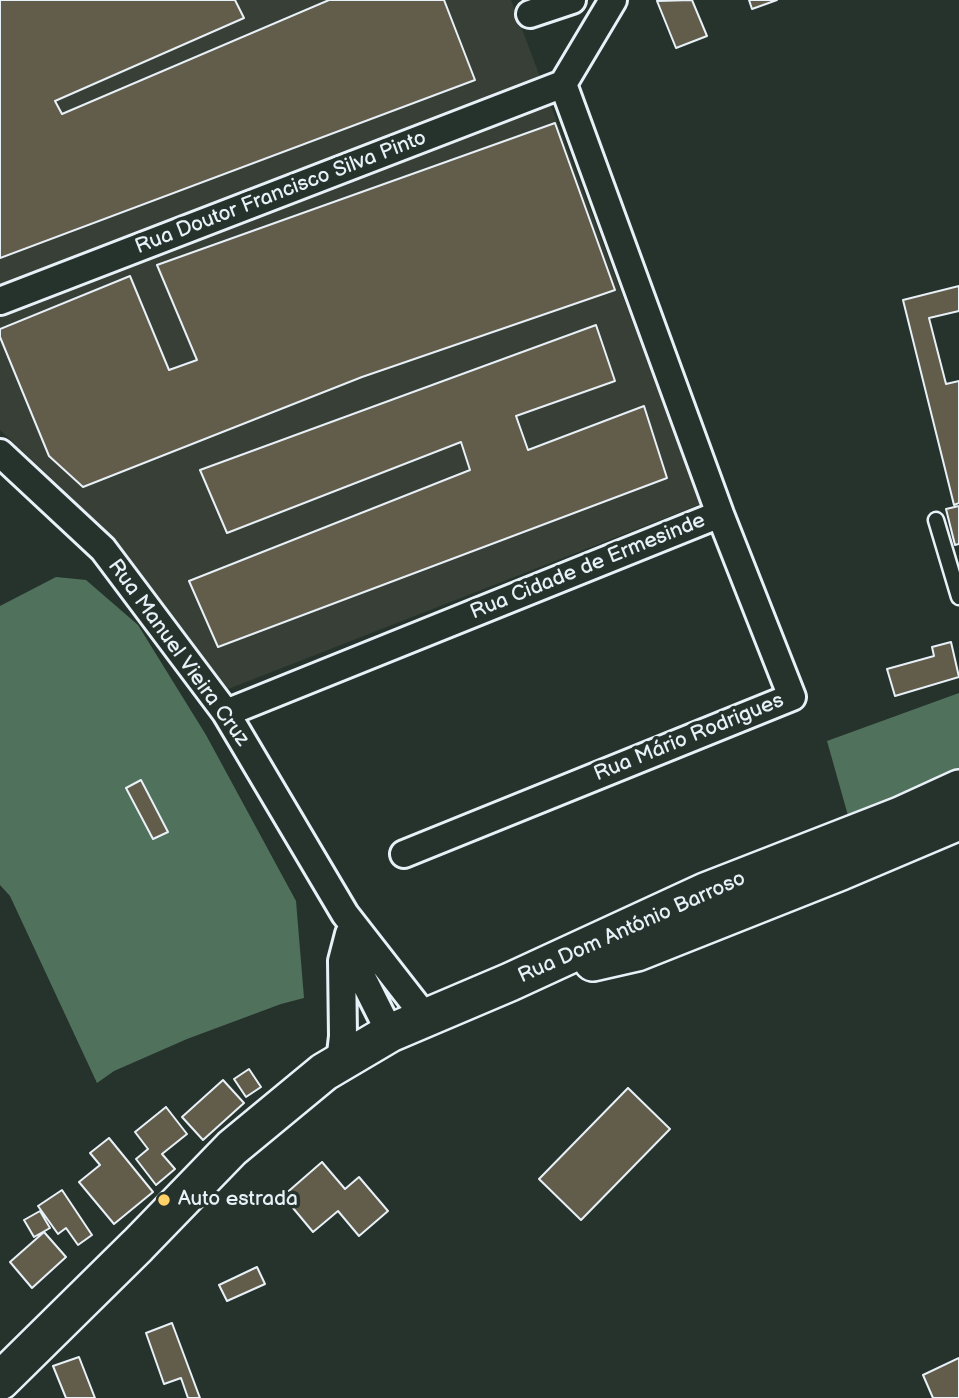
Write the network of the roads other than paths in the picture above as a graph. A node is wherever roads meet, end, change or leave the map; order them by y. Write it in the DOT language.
graph roads {
  1 [pos="572,0"];
  2 [pos="613,0"];
  3 [pos="530,14"];
  4 [pos="563,84"];
  5 [pos="0,301"];
  6 [pos="0,453"];
  7 [pos="720,513"];
  8 [pos="936,520"];
  9 [pos="959,597"];
  10 [pos="226,713"];
  11 [pos="959,789"];
  12 [pos="959,821"];
  13 [pos="404,853"];
  14 [pos="347,924"];
  15 [pos="510,982"];
  16 [pos="426,1018"];
  17 [pos="390,1033"];
  18 [pos="340,1063"];
  19 [pos="0,1381"];
  1 -- 3 [label="street"];
  2 -- 4 [label="street"];
  4 -- 5 [label="street, Rua Doutor Francisco Silva Pinto"];
  4 -- 7 [label="street, Rua Cidade de Ermesinde"];
  6 -- 10 [label="street, Rua Manuel Vieira Cruz"];
  7 -- 10 [label="street, Rua Cidade de Ermesinde"];
  7 -- 13 [label="street, Rua Mário Rodrigues"];
  8 -- 9 [label="lane"];
  10 -- 14 [label="street, Rua Manuel Vieira Cruz"];
  11 -- 15 [label="main road, Rua Dom António Barroso"];
  12 -- 15 [label="main road, Rua Dom António Barroso"];
  14 -- 16 [label="street, Rua Manuel Vieira Cruz"];
  14 -- 17 [label="street, Rua Manuel Vieira Cruz"];
  14 -- 18 [label="street"];
  15 -- 16 [label="main road"];
  16 -- 17 [label="main road"];
  17 -- 18 [label="main road"];
  18 -- 19 [label="main road"];
}
